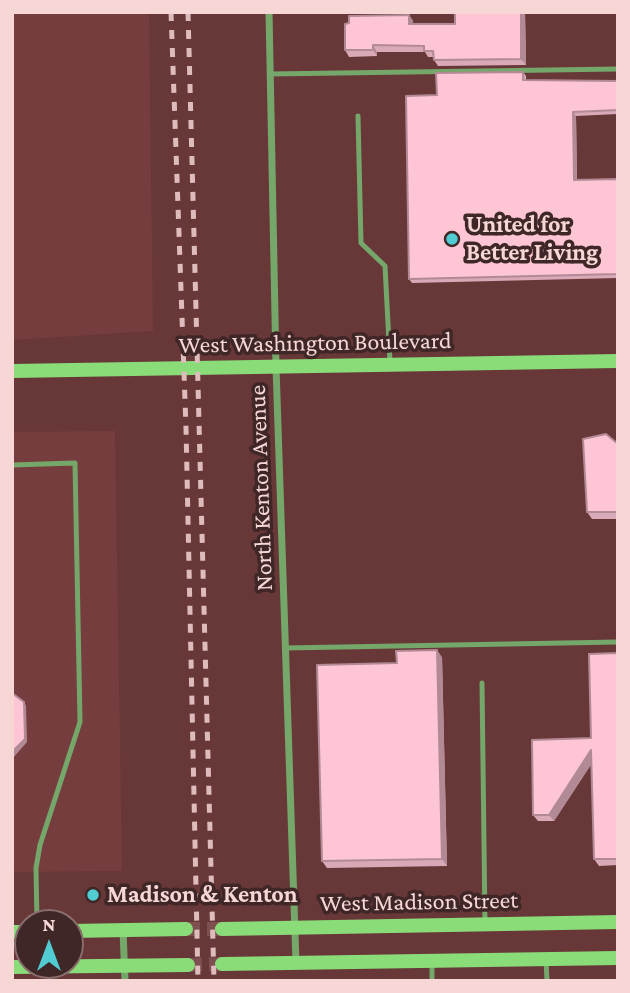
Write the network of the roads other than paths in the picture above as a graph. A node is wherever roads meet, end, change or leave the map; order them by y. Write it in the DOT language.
graph roads {
  1 [pos="269,12"];
  2 [pos="618,69"];
  3 [pos="270,74"];
  4 [pos="358,116"];
  5 [pos="618,361"];
  6 [pos="390,365"];
  7 [pos="276,367"];
  8 [pos="12,371"];
  9 [pos="12,465"];
  10 [pos="618,642"];
  11 [pos="285,648"];
  12 [pos="482,683"];
  13 [pos="37,909"];
  14 [pos="618,922"];
  15 [pos="485,924"];
  16 [pos="295,927"];
  17 [pos="187,929"];
  18 [pos="222,929"];
  19 [pos="123,930"];
  20 [pos="84,931"];
  21 [pos="618,958"];
  22 [pos="546,959"];
  23 [pos="432,961"];
  24 [pos="296,963"];
  25 [pos="222,964"];
  26 [pos="188,965"];
  27 [pos="12,967"];
  28 [pos="125,973"];
  29 [pos="432,981"];
  30 [pos="547,981"];
  1 -- 3 [label="street, North Kenton Avenue"];
  2 -- 3 [label="lane"];
  3 -- 7 [label="street, North Kenton Avenue"];
  4 -- 6 [label="lane"];
  5 -- 6 [label="main road, West Washington Boulevard"];
  6 -- 7 [label="main road, West Washington Boulevard"];
  7 -- 8 [label="main road, West Washington Boulevard"];
  7 -- 11 [label="street, North Kenton Avenue"];
  9 -- 13 [label="lane"];
  10 -- 11 [label="lane"];
  11 -- 16 [label="street, North Kenton Avenue"];
  12 -- 15 [label="lane"];
  14 -- 15 [label="main road, West Madison Street"];
  15 -- 16 [label="main road, West Madison Street"];
  16 -- 18 [label="main road, West Madison Street"];
  16 -- 24 [label="street, North Kenton Avenue"];
  17 -- 19 [label="main road"];
  19 -- 20 [label="main road"];
  19 -- 28 [label="street"];
  21 -- 22 [label="main road"];
  22 -- 23 [label="main road"];
  22 -- 30 [label="lane"];
  23 -- 24 [label="main road"];
  23 -- 29 [label="lane"];
  24 -- 25 [label="main road"];
  26 -- 28 [label="main road"];
  27 -- 28 [label="main road"];
}
